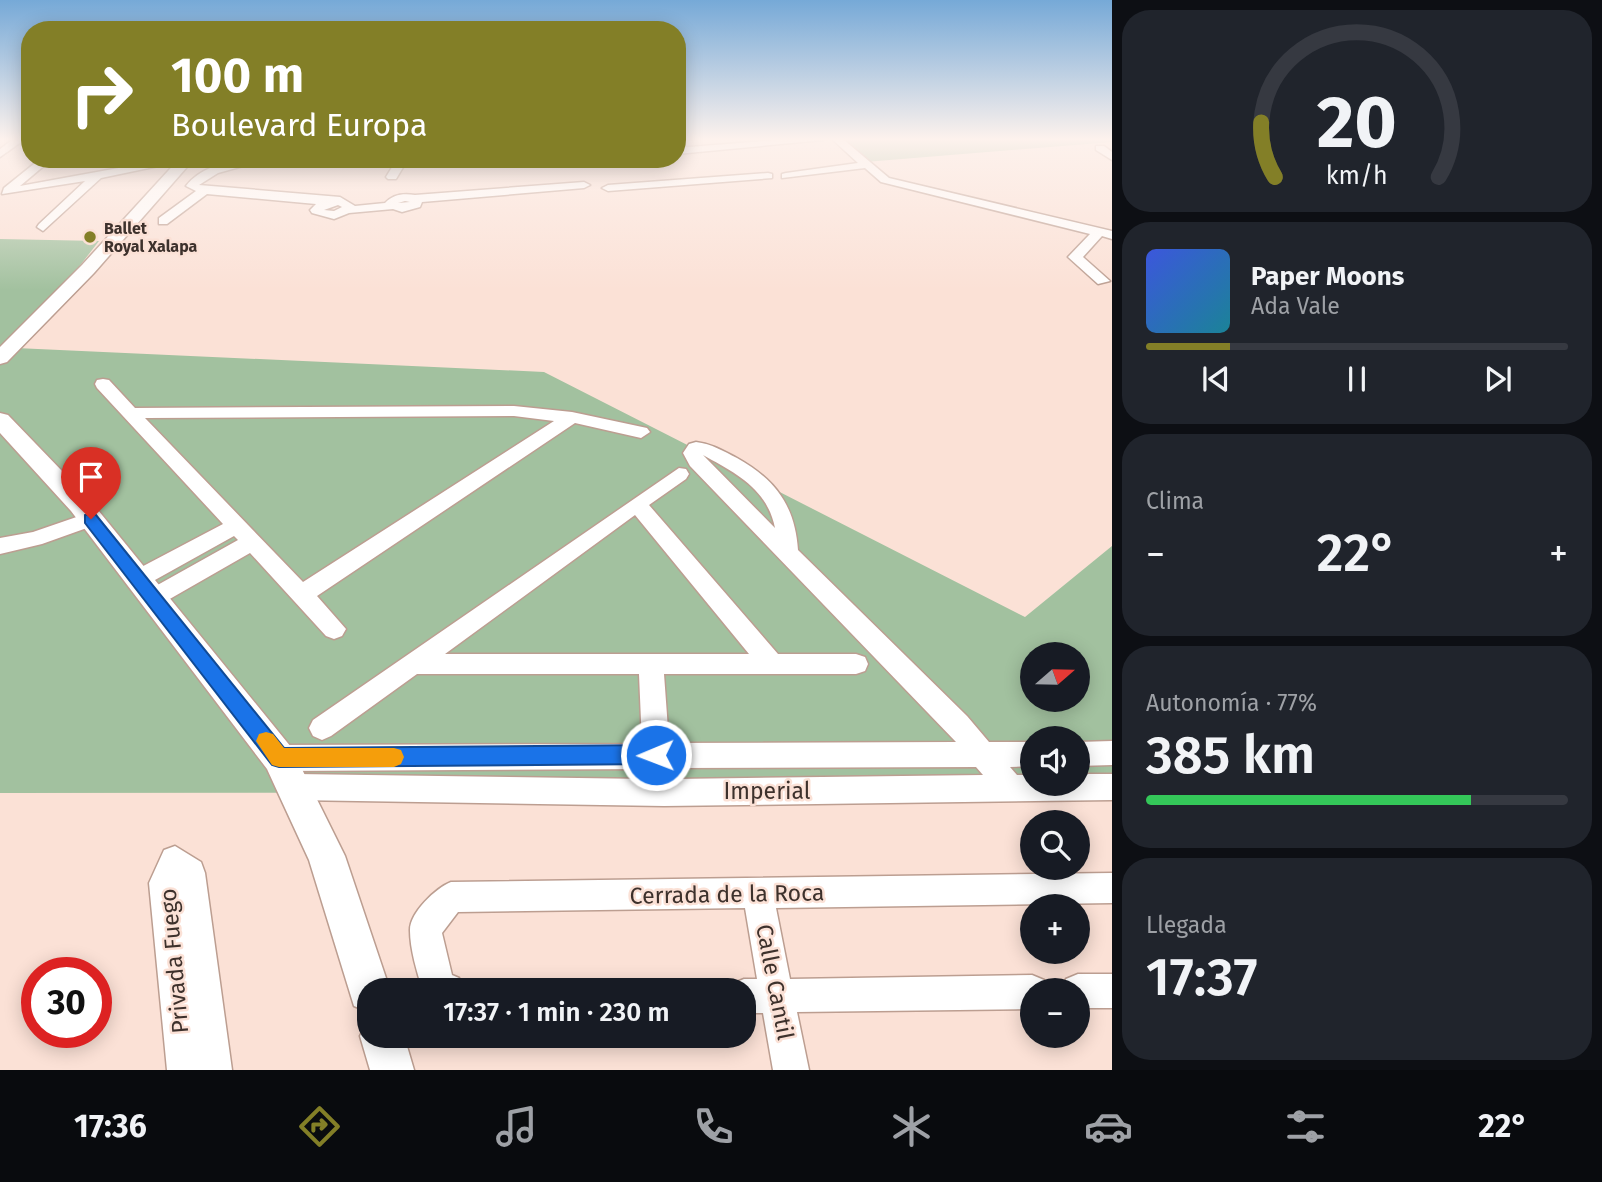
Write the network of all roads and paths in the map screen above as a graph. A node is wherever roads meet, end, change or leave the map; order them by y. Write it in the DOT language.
graph roads {
  1 [pos="24,190"];
  2 [pos="82,190"];
  3 [pos="159,190"];
  4 [pos="205,190"];
  5 [pos="562,190"];
  6 [pos="926,190"];
  7 [pos="3,194"];
  8 [pos="491,196"];
  9 [pos="285,198"];
  10 [pos="329,202"];
  11 [pos="415,202"];
  12 [pos="316,210"];
  13 [pos="343,212"];
  14 [pos="163,221"];
  15 [pos="43,227"];
  16 [pos="1106,234"];
  17 [pos="1103,281"];
  18 [pos="0,358"];
  19 [pos="103,384"];
  20 [pos="211,412"];
  21 [pos="130,413"];
  22 [pos="572,417"];
  23 [pos="0,420"];
  24 [pos="641,432"];
  25 [pos="158,442"];
  26 [pos="679,474"];
  27 [pos="637,504"];
  28 [pos="85,512"];
  29 [pos="244,534"];
  30 [pos="4,545"];
  31 [pos="788,554"];
  32 [pos="145,589"];
  33 [pos="301,595"];
  34 [pos="334,629"];
  35 [pos="412,664"];
  36 [pos="772,664"];
  37 [pos="856,664"];
  38 [pos="651,666"];
  39 [pos="322,729"];
  40 [pos="1112,753"];
  41 [pos="1020,754"];
  42 [pos="1090,754"];
  43 [pos="656,755"];
  44 [pos="981,755"];
  45 [pos="287,773"];
  46 [pos="1112,787"];
  47 [pos="1012,790"];
  48 [pos="664,793"];
  49 [pos="1112,888"];
  50 [pos="758,895"];
  51 [pos="365,978"];
  52 [pos="436,978"];
  53 [pos="1090,991"];
  54 [pos="1112,991"];
  55 [pos="1020,992"];
  56 [pos="777,995"];
  57 [pos="756,996"];
  58 [pos="386,1048"];
  59 [pos="185,1070"];
  60 [pos="214,1070"];
  61 [pos="392,1070"];
  62 [pos="792,1070"];
  1 -- 7 [label="street"];
  2 -- 15 [label="street"];
  3 -- 18 [label="main road"];
  4 -- 9 [label="street"];
  4 -- 14 [label="street"];
  5 -- 8 [label="street"];
  6 -- 16 [label="street"];
  8 -- 11 [label="street"];
  8 -- 11 [label="street"];
  9 -- 10 [label="street"];
  9 -- 12 [label="street"];
  10 -- 12 [label="street"];
  10 -- 13 [label="street"];
  11 -- 13 [label="street"];
  12 -- 13 [label="street"];
  16 -- 17 [label="street"];
  19 -- 21 [label="street"];
  20 -- 21 [label="street"];
  20 -- 22 [label="street"];
  20 -- 25 [label="street"];
  21 -- 25 [label="street"];
  22 -- 24 [label="street"];
  22 -- 33 [label="street"];
  23 -- 28 [label="main road"];
  25 -- 29 [label="street"];
  26 -- 27 [label="street"];
  27 -- 35 [label="street"];
  27 -- 36 [label="street"];
  28 -- 30 [label="street"];
  28 -- 32 [label="main road"];
  29 -- 32 [label="street"];
  29 -- 33 [label="street"];
  31 -- 31 [label="street"];
  31 -- 44 [label="street"];
  32 -- 45 [label="main road"];
  33 -- 34 [label="street"];
  35 -- 38 [label="street"];
  35 -- 39 [label="street"];
  36 -- 37 [label="street"];
  36 -- 38 [label="street"];
  38 -- 43 [label="street"];
  40 -- 42 [label="street"];
  41 -- 44 [label="street"];
  43 -- 44 [label="street"];
  43 -- 45 [label="street"];
  43 -- 48 [label="street"];
  44 -- 47 [label="street"];
  45 -- 48 [label="street, Imperial"];
  45 -- 51 [label="main road"];
  46 -- 47 [label="street, Imperial"];
  47 -- 48 [label="street, Imperial"];
  49 -- 50 [label="street, Cerrada de la Roca"];
  50 -- 52 [label="street, Cerrada de la Roca"];
  50 -- 56 [label="street, Calle Cantil"];
  53 -- 54 [label="street"];
  55 -- 56 [label="street"];
  56 -- 57 [label="street"];
  56 -- 62 [label="street, Calle Cantil"];
  58 -- 61 [label="main road"];
  59 -- 60 [label="street, Privada Fuego"];
}
